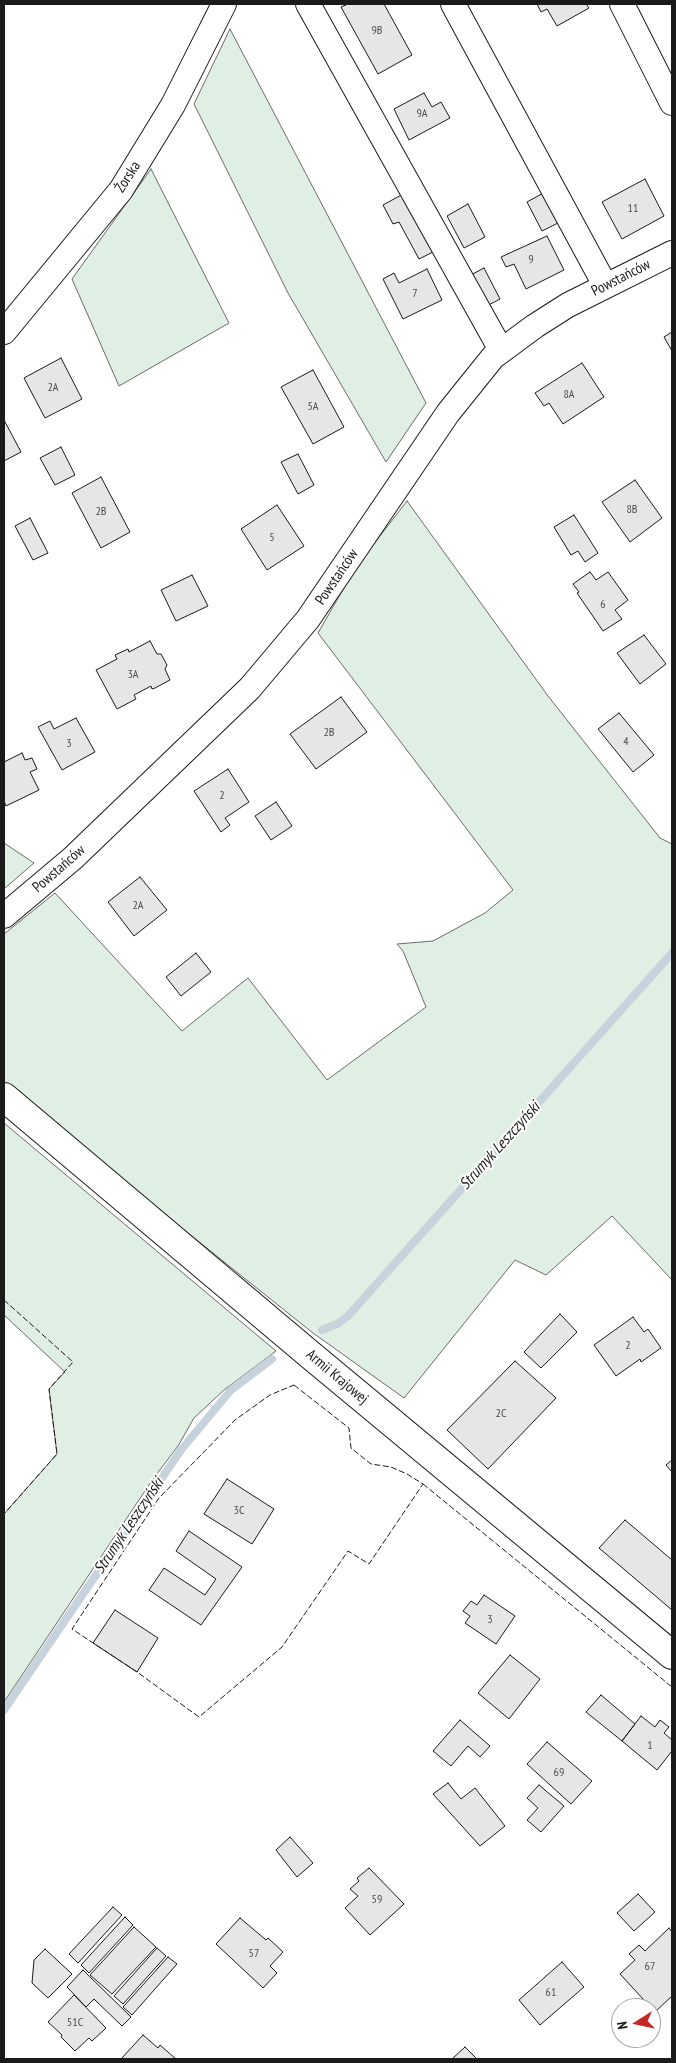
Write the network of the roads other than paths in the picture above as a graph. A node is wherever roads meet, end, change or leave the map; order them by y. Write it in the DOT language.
graph roads {
  1 [pos="224,4"];
  2 [pos="308,4"];
  3 [pos="452,4"];
  4 [pos="622,4"];
  5 [pos="672,103"];
  6 [pos="672,253"];
  7 [pos="605,285"];
  8 [pos="4,332"];
  9 [pos="501,350"];
  10 [pos="4,916"];
  11 [pos="4,1097"];
  12 [pos="672,1655"];
  1 -- 8 [label="street, Żorska"];
  2 -- 9 [label="street"];
  3 -- 7 [label="street"];
  4 -- 5 [label="street"];
  6 -- 7 [label="street, Powstańców"];
  7 -- 9 [label="street, Powstańców"];
  9 -- 10 [label="street, Powstańców"];
  11 -- 12 [label="street, Armii Krajowej"];
}
